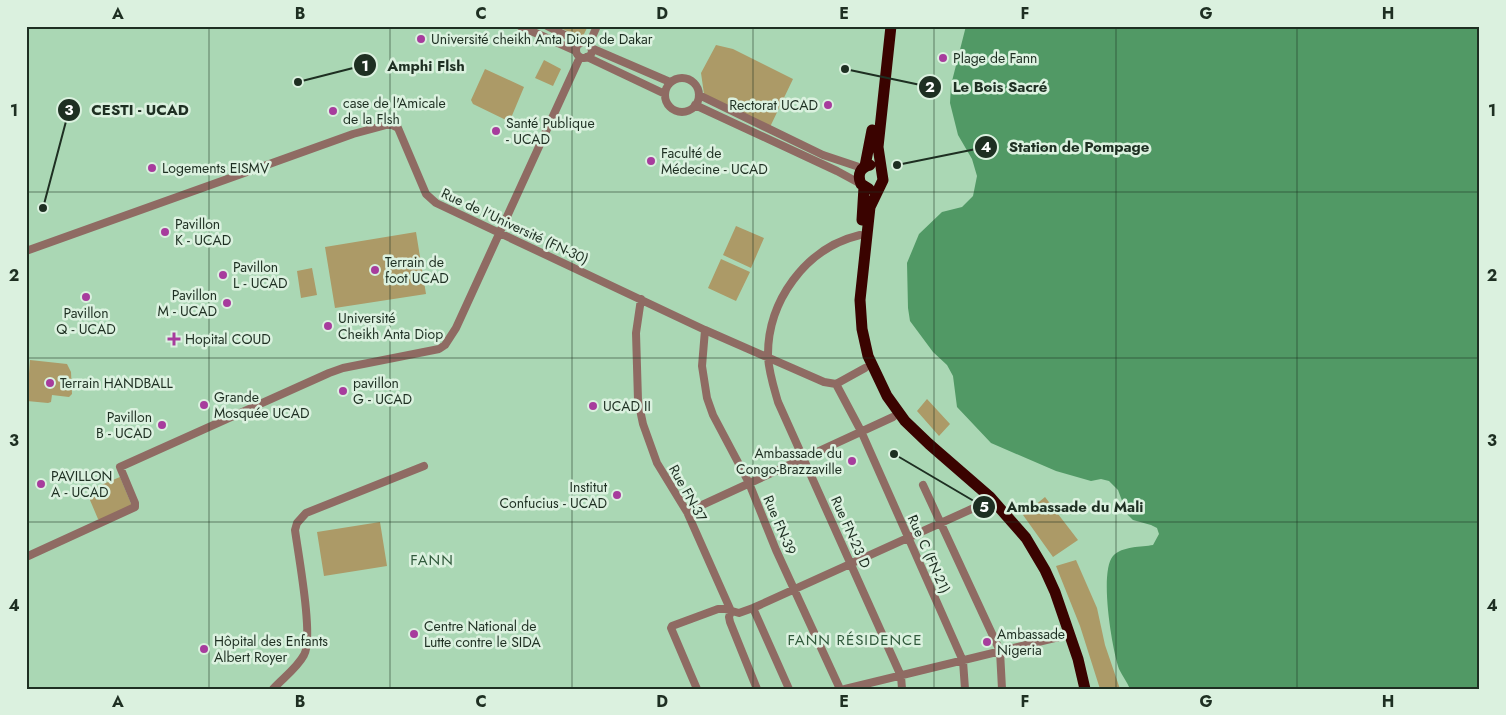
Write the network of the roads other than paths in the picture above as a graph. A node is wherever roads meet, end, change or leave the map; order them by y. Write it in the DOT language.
graph roads {
  1 [pos="520,26"];
  2 [pos="547,26"];
  3 [pos="596,26"];
  4 [pos="885,26"];
  5 [pos="891,26"];
  6 [pos="587,45"];
  7 [pos="581,55"];
  8 [pos="670,82"];
  9 [pos="665,94"];
  10 [pos="699,95"];
  11 [pos="695,105"];
  12 [pos="863,167"];
  13 [pos="881,169"];
  14 [pos="862,186"];
  15 [pos="880,186"];
  16 [pos="500,232"];
  17 [pos="860,235"];
  18 [pos="26,251"];
  19 [pos="641,299"];
  20 [pos="705,330"];
  21 [pos="768,357"];
  22 [pos="865,368"];
  23 [pos="836,384"];
  24 [pos="893,417"];
  25 [pos="861,431"];
  26 [pos="804,458"];
  27 [pos="424,466"];
  28 [pos="749,483"];
  29 [pos="924,485"];
  30 [pos="976,507"];
  31 [pos="687,512"];
  32 [pos="941,523"];
  33 [pos="908,538"];
  34 [pos="26,557"];
  35 [pos="852,564"];
  36 [pos="795,589"];
  37 [pos="754,608"];
  38 [pos="731,611"];
  39 [pos="1063,636"];
  40 [pos="1000,651"];
  41 [pos="963,661"];
  42 [pos="901,676"];
  43 [pos="273,689"];
  44 [pos="697,689"];
  45 [pos="757,689"];
  46 [pos="789,689"];
  47 [pos="840,689"];
  48 [pos="845,689"];
  49 [pos="902,689"];
  50 [pos="964,689"];
  51 [pos="1002,689"];
  52 [pos="1079,689"];
  53 [pos="1086,689"];
  1 -- 7 [label="street"];
  2 -- 6 [label="street"];
  3 -- 6 [label="street"];
  4 -- 12 [label="highway"];
  5 -- 13 [label="highway"];
  6 -- 7 [label="street"];
  6 -- 7 [label="street"];
  6 -- 8 [label="street"];
  7 -- 9 [label="street"];
  7 -- 16 [label="street"];
  8 -- 9 [label="street"];
  8 -- 10 [label="street"];
  9 -- 11 [label="street"];
  10 -- 11 [label="street"];
  10 -- 12 [label="street"];
  11 -- 14 [label="street"];
  12 -- 13 [label="highway"];
  12 -- 14 [label="highway"];
  13 -- 15 [label="highway"];
  14 -- 15 [label="highway"];
  14 -- 17 [label="highway"];
  15 -- 53 [label="highway"];
  16 -- 18 [label="street, Rue de l'Université (FN-30)"];
  16 -- 19 [label="street, Rue de l'Université (FN-30)"];
  16 -- 34 [label="street"];
  17 -- 21 [label="street, Rue FN-23 D"];
  17 -- 22 [label="highway"];
  19 -- 20 [label="street, Rue de l'Université (FN-30)"];
  19 -- 31 [label="street, Rue FN-37"];
  20 -- 21 [label="street, Rue de l'Université (FN-30)"];
  20 -- 28 [label="street, Rue FN-39"];
  21 -- 23 [label="street, Rue de l'Université (FN-30)"];
  21 -- 26 [label="street, Rue FN-23 D"];
  22 -- 23 [label="street"];
  22 -- 24 [label="highway"];
  23 -- 25 [label="street"];
  24 -- 25 [label="street"];
  24 -- 39 [label="highway"];
  25 -- 26 [label="street"];
  25 -- 33 [label="street, Rue C (FN-21)"];
  26 -- 28 [label="street"];
  26 -- 35 [label="street, Rue FN-23 D"];
  27 -- 43 [label="street"];
  28 -- 31 [label="street"];
  28 -- 36 [label="street, Rue FN-39"];
  29 -- 32 [label="street"];
  30 -- 32 [label="street"];
  31 -- 38 [label="street, Rue FN-37"];
  32 -- 33 [label="street"];
  32 -- 40 [label="street"];
  33 -- 35 [label="street"];
  33 -- 41 [label="street, Rue C (FN-21)"];
  35 -- 36 [label="street"];
  35 -- 42 [label="street, Rue FN-23 D"];
  36 -- 37 [label="street"];
  36 -- 47 [label="street, Rue FN-39"];
  37 -- 38 [label="street"];
  37 -- 46 [label="street"];
  38 -- 44 [label="street"];
  38 -- 45 [label="street, Rue FN-37"];
  39 -- 40 [label="street"];
  39 -- 52 [label="highway"];
  40 -- 41 [label="street"];
  40 -- 51 [label="street"];
  41 -- 42 [label="street"];
  41 -- 50 [label="street, Rue C (FN-21)"];
  42 -- 48 [label="street"];
  42 -- 49 [label="street, Rue FN-23 D"];
}
